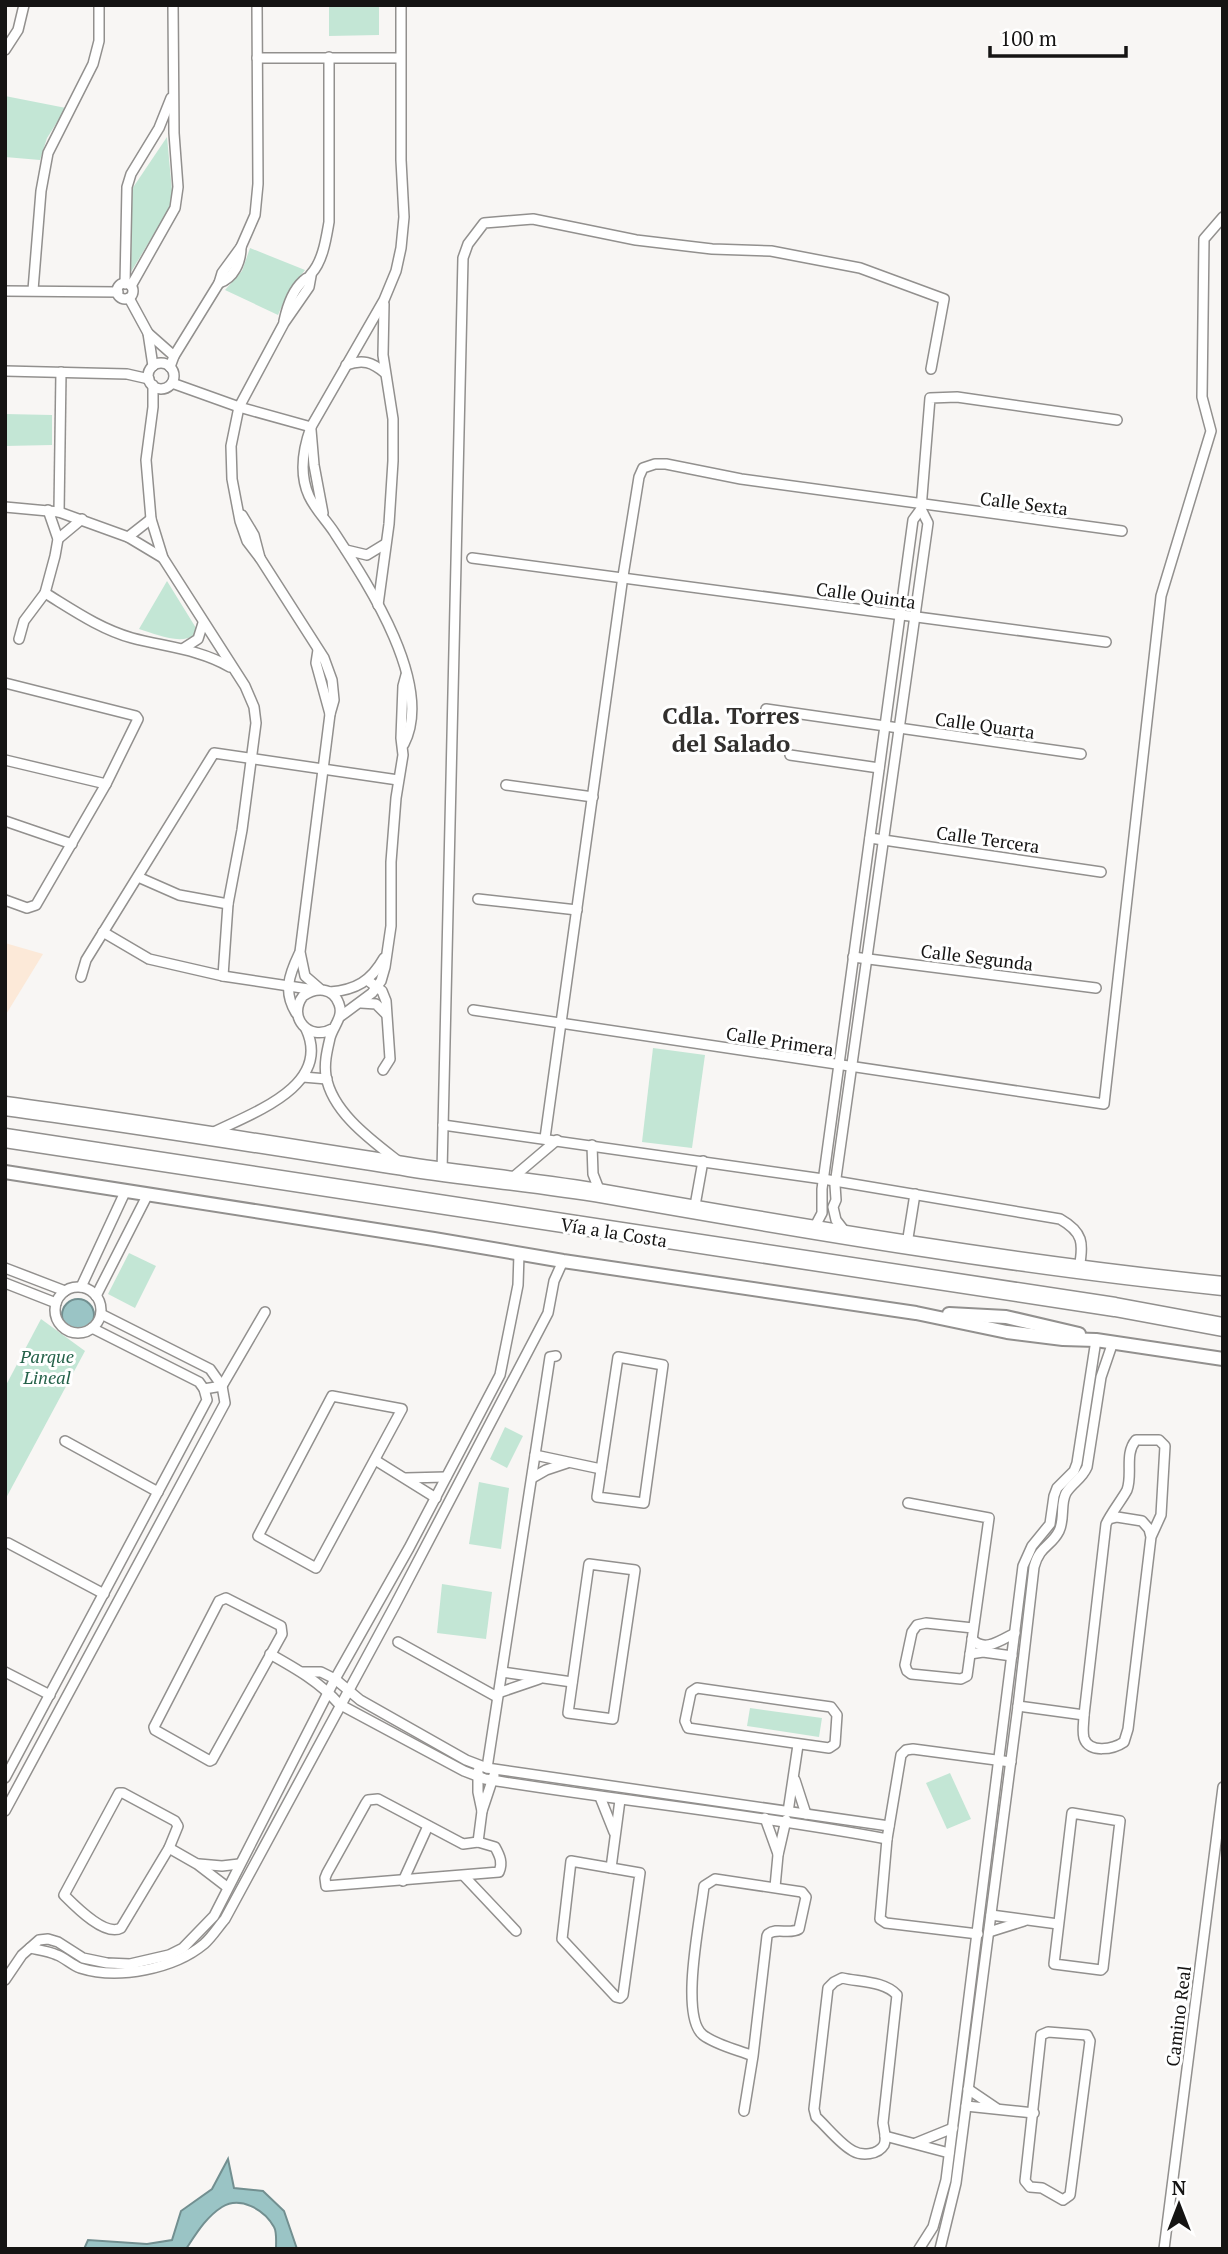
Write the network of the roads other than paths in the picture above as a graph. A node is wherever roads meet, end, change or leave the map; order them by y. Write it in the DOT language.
graph roads {
  1 [pos="24,5"];
  2 [pos="99,5"];
  3 [pos="173,5"];
  4 [pos="257,5"];
  5 [pos="401,5"];
  6 [pos="5,50"];
  7 [pos="257,58"];
  8 [pos="329,58"];
  9 [pos="400,58"];
  10 [pos="173,93"];
  11 [pos="159,128"];
  12 [pos="174,133"];
  13 [pos="1223,217"];
  14 [pos="128,285"];
  15 [pos="33,290"];
  16 [pos="5,291"];
  17 [pos="117,292"];
  18 [pos="129,298"];
  19 [pos="384,300"];
  20 [pos="148,333"];
  21 [pos="174,356"];
  22 [pos="346,365"];
  23 [pos="170,367"];
  24 [pos="931,369"];
  25 [pos="5,371"];
  26 [pos="61,372"];
  27 [pos="385,373"];
  28 [pos="151,375"];
  29 [pos="168,385"];
  30 [pos="153,407"];
  31 [pos="239,407"];
  32 [pos="1117,420"];
  33 [pos="311,428"];
  34 [pos="922,506"];
  35 [pos="5,507"];
  36 [pos="48,510"];
  37 [pos="59,512"];
  38 [pos="82,519"];
  39 [pos="151,519"];
  40 [pos="1122,531"];
  41 [pos="128,537"];
  42 [pos="58,539"];
  43 [pos="385,544"];
  44 [pos="345,550"];
  45 [pos="163,558"];
  46 [pos="472,558"];
  47 [pos="623,576"];
  48 [pos="46,593"];
  49 [pos="378,605"];
  50 [pos="900,616"];
  51 [pos="915,618"];
  52 [pos="203,623"];
  53 [pos="19,639"];
  54 [pos="1106,642"];
  55 [pos="184,648"];
  56 [pos="233,669"];
  57 [pos="5,683"];
  58 [pos="766,709"];
  59 [pos="885,727"];
  60 [pos="900,729"];
  61 [pos="1081,754"];
  62 [pos="790,755"];
  63 [pos="250,757"];
  64 [pos="5,760"];
  65 [pos="324,768"];
  66 [pos="879,768"];
  67 [pos="398,780"];
  68 [pos="106,785"];
  69 [pos="506,785"];
  70 [pos="593,797"];
  71 [pos="5,821"];
  72 [pos="870,838"];
  73 [pos="884,840"];
  74 [pos="72,844"];
  75 [pos="1101,872"];
  76 [pos="138,877"];
  77 [pos="478,899"];
  78 [pos="5,900"];
  79 [pos="229,904"];
  80 [pos="578,910"];
  81 [pos="103,932"];
  82 [pos="300,953"];
  83 [pos="386,954"];
  84 [pos="853,957"];
  85 [pos="868,959"];
  86 [pos="80,976"];
  87 [pos="223,976"];
  88 [pos="367,980"];
  89 [pos="288,985"];
  90 [pos="377,986"];
  91 [pos="1096,988"];
  92 [pos="318,990"];
  93 [pos="330,992"];
  94 [pos="361,1003"];
  95 [pos="473,1010"];
  96 [pos="297,1014"];
  97 [pos="387,1015"];
  98 [pos="341,1016"];
  99 [pos="562,1022"];
  100 [pos="306,1029"];
  101 [pos="332,1029"];
  102 [pos="838,1066"];
  103 [pos="852,1068"];
  104 [pos="383,1070"];
  105 [pos="303,1077"];
  106 [pos="327,1079"];
  107 [pos="5,1106"];
  108 [pos="443,1125"];
  109 [pos="208,1135"];
  110 [pos="5,1138"];
  111 [pos="545,1138"];
  112 [pos="557,1140"];
  113 [pos="592,1145"];
  114 [pos="703,1161"];
  115 [pos="592,1165"];
  116 [pos="405,1166"];
  117 [pos="5,1172"];
  118 [pos="442,1172"];
  119 [pos="823,1179"];
  120 [pos="509,1181"];
  121 [pos="836,1183"];
  122 [pos="126,1190"];
  123 [pos="575,1191"];
  124 [pos="601,1194"];
  125 [pos="915,1194"];
  126 [pos="148,1195"];
  127 [pos="694,1211"];
  128 [pos="112,1221"];
  129 [pos="130,1228"];
  130 [pos="813,1230"];
  131 [pos="848,1235"];
  132 [pos="907,1244"];
  133 [pos="97,1252"];
  134 [pos="519,1254"];
  135 [pos="114,1261"];
  136 [pos="563,1261"];
  137 [pos="5,1268"];
  138 [pos="1079,1268"];
  139 [pos="5,1283"];
  140 [pos="81,1287"];
  141 [pos="1223,1288"];
  142 [pos="65,1291"];
  143 [pos="96,1296"];
  144 [pos="56,1303"];
  145 [pos="265,1312"];
  146 [pos="101,1314"];
  147 [pos="1223,1326"];
  148 [pos="92,1328"];
  149 [pos="1096,1340"];
  150 [pos="1113,1342"];
  151 [pos="556,1356"];
  152 [pos="1223,1359"];
  153 [pos="222,1386"];
  154 [pos="204,1389"];
  155 [pos="65,1441"];
  156 [pos="535,1455"];
  157 [pos="375,1460"];
  158 [pos="569,1463"];
  159 [pos="601,1469"];
  160 [pos="405,1478"];
  161 [pos="446,1478"];
  162 [pos="532,1478"];
  163 [pos="158,1492"];
  164 [pos="436,1498"];
  165 [pos="908,1503"];
  166 [pos="427,1514"];
  167 [pos="1108,1519"];
  168 [pos="439,1520"];
  169 [pos="1151,1536"];
  170 [pos="8,1543"];
  171 [pos="104,1594"];
  172 [pos="1019,1598"];
  173 [pos="1030,1600"];
  174 [pos="973,1628"];
  175 [pos="1015,1633"];
  176 [pos="972,1639"];
  177 [pos="398,1642"];
  178 [pos="76,1645"];
  179 [pos="90,1653"];
  180 [pos="270,1654"];
  181 [pos="970,1654"];
  182 [pos="1013,1656"];
  183 [pos="5,1672"];
  184 [pos="303,1672"];
  185 [pos="502,1672"];
  186 [pos="542,1678"];
  187 [pos="335,1679"];
  188 [pos="572,1682"];
  189 [pos="348,1689"];
  190 [pos="328,1692"];
  191 [pos="50,1695"];
  192 [pos="498,1695"];
  193 [pos="340,1704"];
  194 [pos="1018,1706"];
  195 [pos="1046,1710"];
  196 [pos="1084,1715"];
  197 [pos="1017,1719"];
  198 [pos="798,1745"];
  199 [pos="998,1761"];
  200 [pos="1011,1762"];
  201 [pos="487,1768"];
  202 [pos="794,1775"];
  203 [pos="478,1776"];
  204 [pos="5,1778"];
  205 [pos="493,1780"];
  206 [pos="1223,1787"];
  207 [pos="664,1794"];
  208 [pos="600,1797"];
  209 [pos="620,1800"];
  210 [pos="663,1805"];
  211 [pos="5,1811"];
  212 [pos="482,1811"];
  213 [pos="806,1815"];
  214 [pos="787,1816"];
  215 [pos="765,1818"];
  216 [pos="838,1819"];
  217 [pos="428,1826"];
  218 [pos="889,1826"];
  219 [pos="259,1827"];
  220 [pos="836,1829"];
  221 [pos="270,1833"];
  222 [pos="615,1833"];
  223 [pos="887,1839"];
  224 [pos="478,1842"];
  225 [pos="169,1848"];
  226 [pos="778,1855"];
  227 [pos="197,1864"];
  228 [pos="239,1864"];
  229 [pos="611,1868"];
  230 [pos="464,1876"];
  231 [pos="403,1881"];
  232 [pos="775,1886"];
  233 [pos="227,1887"];
  234 [pos="991,1915"];
  235 [pos="214,1916"];
  236 [pos="225,1919"];
  237 [pos="1027,1920"];
  238 [pos="1058,1924"];
  239 [pos="516,1931"];
  240 [pos="975,1934"];
  241 [pos="989,1934"];
  242 [pos="58,1942"];
  243 [pos="30,1948"];
  244 [pos="52,1953"];
  245 [pos="78,1956"];
  246 [pos="79,1967"];
  247 [pos="5,1980"];
  248 [pos="753,2056"];
  249 [pos="968,2089"];
  250 [pos="966,2106"];
  251 [pos="998,2109"];
  252 [pos="744,2111"];
  253 [pos="1034,2113"];
  254 [pos="953,2128"];
  255 [pos="886,2136"];
  256 [pos="916,2143"];
  257 [pos="949,2153"];
  258 [pos="951,2182"];
  259 [pos="919,2249"];
  260 [pos="940,2249"];
  261 [pos="1164,2249"];
  1 -- 6 [label="street"];
  2 -- 15 [label="street"];
  3 -- 10 [label="street"];
  4 -- 7 [label="street"];
  5 -- 9 [label="street"];
  7 -- 8 [label="street"];
  7 -- 21 [label="street"];
  8 -- 9 [label="street"];
  8 -- 31 [label="street"];
  9 -- 19 [label="street"];
  10 -- 11 [label="street"];
  10 -- 12 [label="street"];
  11 -- 12 [label="street"];
  11 -- 14 [label="street"];
  12 -- 14 [label="street"];
  13 -- 103 [label="street, Calle Primera"];
  14 -- 17 [label="street"];
  14 -- 18 [label="street"];
  15 -- 16 [label="street"];
  15 -- 17 [label="street"];
  17 -- 18 [label="street"];
  18 -- 20 [label="street"];
  19 -- 22 [label="street"];
  19 -- 27 [label="street"];
  20 -- 21 [label="street"];
  20 -- 28 [label="street"];
  21 -- 23 [label="street"];
  22 -- 27 [label="street"];
  22 -- 33 [label="street"];
  23 -- 28 [label="street"];
  23 -- 29 [label="street"];
  24 -- 108 [label="street"];
  25 -- 26 [label="street"];
  26 -- 28 [label="street"];
  26 -- 37 [label="street"];
  27 -- 43 [label="street"];
  28 -- 29 [label="street"];
  28 -- 30 [label="street"];
  29 -- 30 [label="street"];
  29 -- 31 [label="street"];
  30 -- 39 [label="street"];
  31 -- 33 [label="street"];
  31 -- 65 [label="street"];
  32 -- 34 [label="street"];
  33 -- 44 [label="street"];
  34 -- 40 [label="street, Calle Sexta"];
  34 -- 47 [label="street, Calle Sexta"];
  34 -- 50 [label="street"];
  34 -- 51 [label="street"];
  35 -- 36 [label="street"];
  36 -- 37 [label="street"];
  36 -- 42 [label="street"];
  37 -- 38 [label="street"];
  38 -- 41 [label="street"];
  38 -- 42 [label="street"];
  39 -- 41 [label="street"];
  39 -- 45 [label="street"];
  41 -- 45 [label="street"];
  42 -- 48 [label="street"];
  43 -- 44 [label="street"];
  43 -- 49 [label="street"];
  44 -- 49 [label="street"];
  45 -- 52 [label="street"];
  46 -- 47 [label="street, Calle Quinta"];
  47 -- 50 [label="street, Calle Quinta"];
  47 -- 70 [label="street"];
  48 -- 53 [label="street"];
  48 -- 55 [label="street"];
  49 -- 67 [label="street"];
  50 -- 51 [label="street, Calle Quinta"];
  50 -- 59 [label="street"];
  51 -- 54 [label="street, Calle Quinta"];
  51 -- 60 [label="street"];
  52 -- 55 [label="street"];
  52 -- 56 [label="street"];
  55 -- 56 [label="street"];
  56 -- 63 [label="street"];
  57 -- 68 [label="street"];
  58 -- 59 [label="street, Calle Quarta"];
  59 -- 60 [label="street, Calle Quarta"];
  59 -- 66 [label="street"];
  60 -- 61 [label="street, Calle Quarta"];
  60 -- 73 [label="street"];
  62 -- 66 [label="street"];
  63 -- 65 [label="street"];
  63 -- 76 [label="street"];
  63 -- 79 [label="street"];
  64 -- 68 [label="street"];
  65 -- 67 [label="street"];
  65 -- 82 [label="street"];
  66 -- 72 [label="street"];
  67 -- 83 [label="street"];
  68 -- 74 [label="street"];
  69 -- 70 [label="street"];
  70 -- 80 [label="street"];
  71 -- 74 [label="street"];
  72 -- 73 [label="street, Calle Tercera"];
  72 -- 84 [label="street"];
  73 -- 75 [label="street, Calle Tercera"];
  73 -- 85 [label="street"];
  74 -- 78 [label="street"];
  76 -- 79 [label="street"];
  76 -- 81 [label="street"];
  77 -- 80 [label="street"];
  79 -- 87 [label="street"];
  80 -- 99 [label="street"];
  81 -- 86 [label="street"];
  81 -- 87 [label="street"];
  82 -- 89 [label="street"];
  82 -- 92 [label="street"];
  83 -- 88 [label="street"];
  83 -- 90 [label="street"];
  84 -- 85 [label="street, Calle Segunda"];
  84 -- 102 [label="street"];
  85 -- 91 [label="street, Calle Segunda"];
  85 -- 103 [label="street"];
  87 -- 89 [label="street"];
  88 -- 90 [label="street"];
  88 -- 93 [label="street"];
  89 -- 92 [label="street"];
  89 -- 96 [label="street"];
  90 -- 94 [label="street"];
  90 -- 97 [label="street"];
  92 -- 93 [label="street"];
  92 -- 96 [label="street"];
  93 -- 98 [label="street"];
  94 -- 97 [label="street"];
  94 -- 98 [label="street"];
  95 -- 99 [label="street, Calle Primera"];
  96 -- 100 [label="street"];
  97 -- 104 [label="street"];
  98 -- 101 [label="street"];
  99 -- 102 [label="street, Calle Primera"];
  99 -- 111 [label="street"];
  100 -- 101 [label="street"];
  100 -- 105 [label="street"];
  101 -- 106 [label="street"];
  102 -- 103 [label="street, Calle Primera"];
  102 -- 119 [label="street"];
  103 -- 121 [label="street"];
  105 -- 106 [label="street"];
  105 -- 109 [label="street"];
  106 -- 116 [label="street"];
  107 -- 109 [label="highway, Vía a la Costa"];
  108 -- 111 [label="street"];
  108 -- 118 [label="street"];
  109 -- 116 [label="highway, Vía a la Costa"];
  110 -- 147 [label="highway, Vía a la Costa"];
  111 -- 112 [label="street"];
  112 -- 113 [label="street"];
  112 -- 120 [label="street"];
  113 -- 114 [label="street"];
  113 -- 115 [label="street"];
  114 -- 119 [label="street"];
  114 -- 127 [label="street"];
  115 -- 123 [label="street"];
  115 -- 124 [label="street"];
  116 -- 118 [label="highway, Vía a la Costa"];
  117 -- 122 [label="street, Vía a la Costa"];
  118 -- 120 [label="highway, Vía a la Costa"];
  119 -- 121 [label="street"];
  119 -- 130 [label="street"];
  120 -- 123 [label="highway, Vía a la Costa"];
  121 -- 125 [label="street"];
  121 -- 131 [label="street"];
  122 -- 126 [label="street, Vía a la Costa"];
  122 -- 128 [label="street"];
  123 -- 124 [label="highway, Vía a la Costa"];
  124 -- 127 [label="highway, Vía a la Costa"];
  125 -- 132 [label="street"];
  125 -- 138 [label="street"];
  126 -- 129 [label="street"];
  126 -- 134 [label="street, Vía a la Costa"];
  127 -- 130 [label="highway, Vía a la Costa"];
  128 -- 129 [label="street"];
  128 -- 133 [label="street"];
  129 -- 135 [label="street"];
  130 -- 131 [label="highway, Vía a la Costa"];
  131 -- 132 [label="highway, Vía a la Costa"];
  132 -- 138 [label="highway, Vía a la Costa"];
  133 -- 135 [label="street"];
  133 -- 140 [label="street"];
  134 -- 136 [label="street, Vía a la Costa"];
  134 -- 161 [label="street"];
  135 -- 143 [label="street"];
  136 -- 149 [label="street, Vía a la Costa"];
  136 -- 168 [label="street"];
  137 -- 142 [label="street"];
  138 -- 141 [label="highway, Vía a la Costa"];
  139 -- 144 [label="street"];
  140 -- 142 [label="street"];
  140 -- 143 [label="street"];
  142 -- 144 [label="street"];
  143 -- 146 [label="street"];
  144 -- 148 [label="street"];
  145 -- 153 [label="street"];
  146 -- 148 [label="street"];
  146 -- 153 [label="street"];
  148 -- 154 [label="street"];
  149 -- 150 [label="street, Vía a la Costa"];
  149 -- 172 [label="street"];
  150 -- 152 [label="street, Vía a la Costa"];
  150 -- 173 [label="street"];
  151 -- 156 [label="street"];
  153 -- 154 [label="street"];
  153 -- 179 [label="street"];
  154 -- 163 [label="street"];
  155 -- 163 [label="street"];
  156 -- 158 [label="street"];
  156 -- 162 [label="street"];
  157 -- 157 [label="street"];
  157 -- 160 [label="street"];
  158 -- 159 [label="street"];
  158 -- 162 [label="street"];
  159 -- 159 [label="street"];
  160 -- 161 [label="street"];
  160 -- 164 [label="street"];
  161 -- 164 [label="street"];
  162 -- 185 [label="street"];
  163 -- 171 [label="street"];
  164 -- 166 [label="street"];
  165 -- 174 [label="street"];
  166 -- 168 [label="street"];
  166 -- 187 [label="street"];
  167 -- 169 [label="street"];
  167 -- 169 [label="street"];
  167 -- 196 [label="street"];
  168 -- 189 [label="street"];
  169 -- 196 [label="street"];
  170 -- 171 [label="street"];
  171 -- 178 [label="street"];
  172 -- 173 [label="street"];
  172 -- 175 [label="street"];
  173 -- 194 [label="street"];
  174 -- 176 [label="street"];
  174 -- 181 [label="street"];
  175 -- 176 [label="street"];
  175 -- 182 [label="street"];
  176 -- 181 [label="street"];
  177 -- 192 [label="street"];
  178 -- 179 [label="street"];
  178 -- 191 [label="street"];
  179 -- 211 [label="street"];
  180 -- 180 [label="street"];
  180 -- 184 [label="street"];
  181 -- 182 [label="street"];
  182 -- 199 [label="street"];
  183 -- 191 [label="street"];
  184 -- 187 [label="street"];
  184 -- 190 [label="street"];
  185 -- 186 [label="street"];
  185 -- 192 [label="street"];
  186 -- 188 [label="street"];
  186 -- 192 [label="street"];
  187 -- 189 [label="street"];
  187 -- 190 [label="street"];
  188 -- 188 [label="street"];
  189 -- 193 [label="street"];
  189 -- 201 [label="street"];
  190 -- 193 [label="street"];
  190 -- 219 [label="street"];
  191 -- 204 [label="street"];
  192 -- 201 [label="street"];
  193 -- 203 [label="street"];
  193 -- 221 [label="street"];
  194 -- 195 [label="street"];
  194 -- 197 [label="street"];
  195 -- 196 [label="street"];
  195 -- 197 [label="street"];
  197 -- 200 [label="street"];
  198 -- 198 [label="street"];
  198 -- 202 [label="street"];
  199 -- 200 [label="street"];
  199 -- 218 [label="street"];
  199 -- 240 [label="street"];
  200 -- 234 [label="street"];
  201 -- 203 [label="street"];
  201 -- 205 [label="street"];
  201 -- 207 [label="street"];
  202 -- 213 [label="street"];
  202 -- 214 [label="street"];
  203 -- 205 [label="street"];
  203 -- 212 [label="street"];
  205 -- 208 [label="street"];
  205 -- 212 [label="street"];
  206 -- 261 [label="street, Camino Real"];
  207 -- 210 [label="street"];
  207 -- 214 [label="street"];
  208 -- 209 [label="street"];
  208 -- 222 [label="street"];
  209 -- 210 [label="street"];
  209 -- 222 [label="street"];
  210 -- 215 [label="street"];
  212 -- 224 [label="street"];
  213 -- 214 [label="street"];
  213 -- 216 [label="street"];
  214 -- 215 [label="street"];
  214 -- 220 [label="street"];
  214 -- 226 [label="street"];
  215 -- 226 [label="street"];
  216 -- 218 [label="street"];
  216 -- 220 [label="street"];
  217 -- 224 [label="street"];
  217 -- 231 [label="street"];
  217 -- 231 [label="street"];
  218 -- 223 [label="street"];
  219 -- 221 [label="street"];
  219 -- 228 [label="street"];
  220 -- 223 [label="street"];
  221 -- 236 [label="street"];
  222 -- 229 [label="street"];
  223 -- 240 [label="street"];
  224 -- 230 [label="street"];
  225 -- 225 [label="street"];
  225 -- 227 [label="street"];
  226 -- 232 [label="street"];
  227 -- 228 [label="street"];
  227 -- 233 [label="street"];
  228 -- 233 [label="street"];
  229 -- 229 [label="street"];
  230 -- 231 [label="street"];
  230 -- 239 [label="street"];
  232 -- 248 [label="street"];
  232 -- 248 [label="street"];
  233 -- 235 [label="street"];
  234 -- 237 [label="street"];
  234 -- 241 [label="street"];
  235 -- 236 [label="street"];
  235 -- 245 [label="street"];
  236 -- 246 [label="street"];
  237 -- 238 [label="street"];
  237 -- 241 [label="street"];
  238 -- 238 [label="street"];
  240 -- 241 [label="street"];
  240 -- 254 [label="street"];
  241 -- 249 [label="street"];
  242 -- 243 [label="street"];
  242 -- 244 [label="street"];
  242 -- 245 [label="street"];
  243 -- 244 [label="street"];
  243 -- 247 [label="street"];
  244 -- 246 [label="street"];
  245 -- 246 [label="street"];
  248 -- 252 [label="street"];
  249 -- 250 [label="street"];
  249 -- 251 [label="street"];
  250 -- 251 [label="street"];
  250 -- 258 [label="street"];
  251 -- 253 [label="street"];
  253 -- 253 [label="street"];
  254 -- 256 [label="street"];
  254 -- 257 [label="street"];
  255 -- 255 [label="street"];
  255 -- 256 [label="street"];
  256 -- 257 [label="street"];
  257 -- 258 [label="street"];
  258 -- 259 [label="street"];
  258 -- 260 [label="street"];
}
